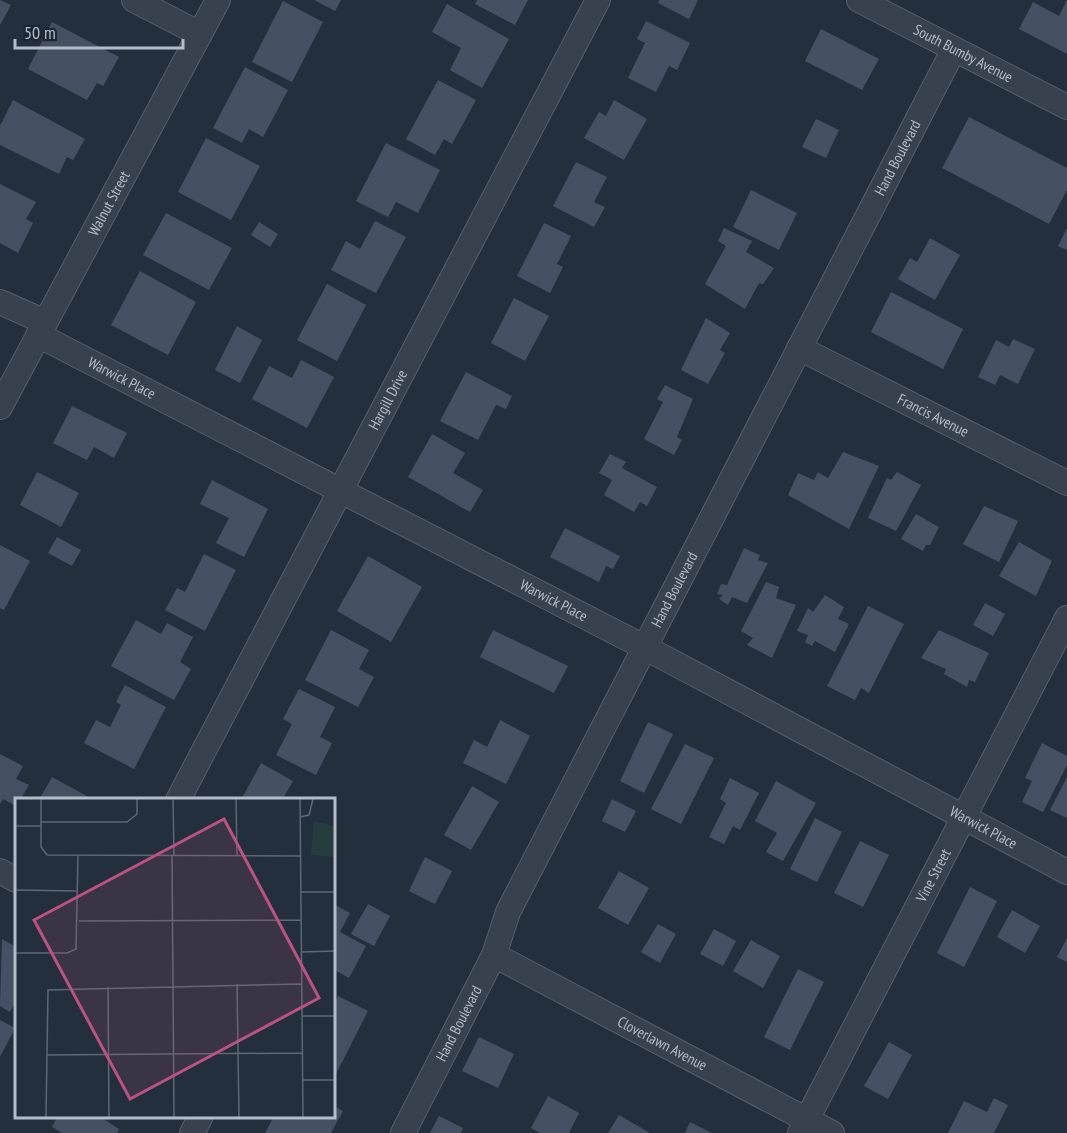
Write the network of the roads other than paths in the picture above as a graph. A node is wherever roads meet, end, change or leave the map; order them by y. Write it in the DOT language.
graph roads {
  1 [pos="134,0"];
  2 [pos="218,0"];
  3 [pos="598,0"];
  4 [pos="860,0"];
  5 [pos="200,34"];
  6 [pos="954,49"];
  7 [pos="1067,107"];
  8 [pos="0,302"];
  9 [pos="42,329"];
  10 [pos="800,348"];
  11 [pos="0,407"];
  12 [pos="1067,483"];
  13 [pos="340,492"];
  14 [pos="1067,618"];
  15 [pos="644,647"];
  16 [pos="179,798"];
  17 [pos="963,818"];
  18 [pos="0,871"];
  19 [pos="1067,872"];
  20 [pos="15,878"];
  21 [pos="494,955"];
  22 [pos="200,1118"];
  23 [pos="804,1126"];
  24 [pos="192,1133"];
  25 [pos="403,1133"];
  26 [pos="832,1133"];
  1 -- 5 [label="street"];
  2 -- 5 [label="street, Walnut Street"];
  3 -- 13 [label="street, Hargill Drive"];
  4 -- 6 [label="street, South Bumby Avenue"];
  5 -- 9 [label="street, Walnut Street"];
  6 -- 7 [label="street, South Bumby Avenue"];
  6 -- 10 [label="street, Hand Boulevard"];
  8 -- 9 [label="street, Warwick Place"];
  9 -- 11 [label="street, Walnut Street"];
  9 -- 13 [label="street, Warwick Place"];
  10 -- 12 [label="street, Francis Avenue"];
  10 -- 15 [label="street, Hand Boulevard"];
  13 -- 15 [label="street, Warwick Place"];
  13 -- 16 [label="street, Hargill Drive"];
  14 -- 17 [label="street, Vine Street"];
  15 -- 17 [label="street, Warwick Place"];
  15 -- 21 [label="street, Hand Boulevard"];
  17 -- 19 [label="street, Warwick Place"];
  17 -- 23 [label="street, Vine Street"];
  18 -- 20 [label="street"];
  21 -- 23 [label="street, Cloverlawn Avenue"];
  21 -- 25 [label="street, Hand Boulevard"];
  22 -- 24 [label="street"];
  23 -- 26 [label="street, Cloverlawn Avenue"];
}
